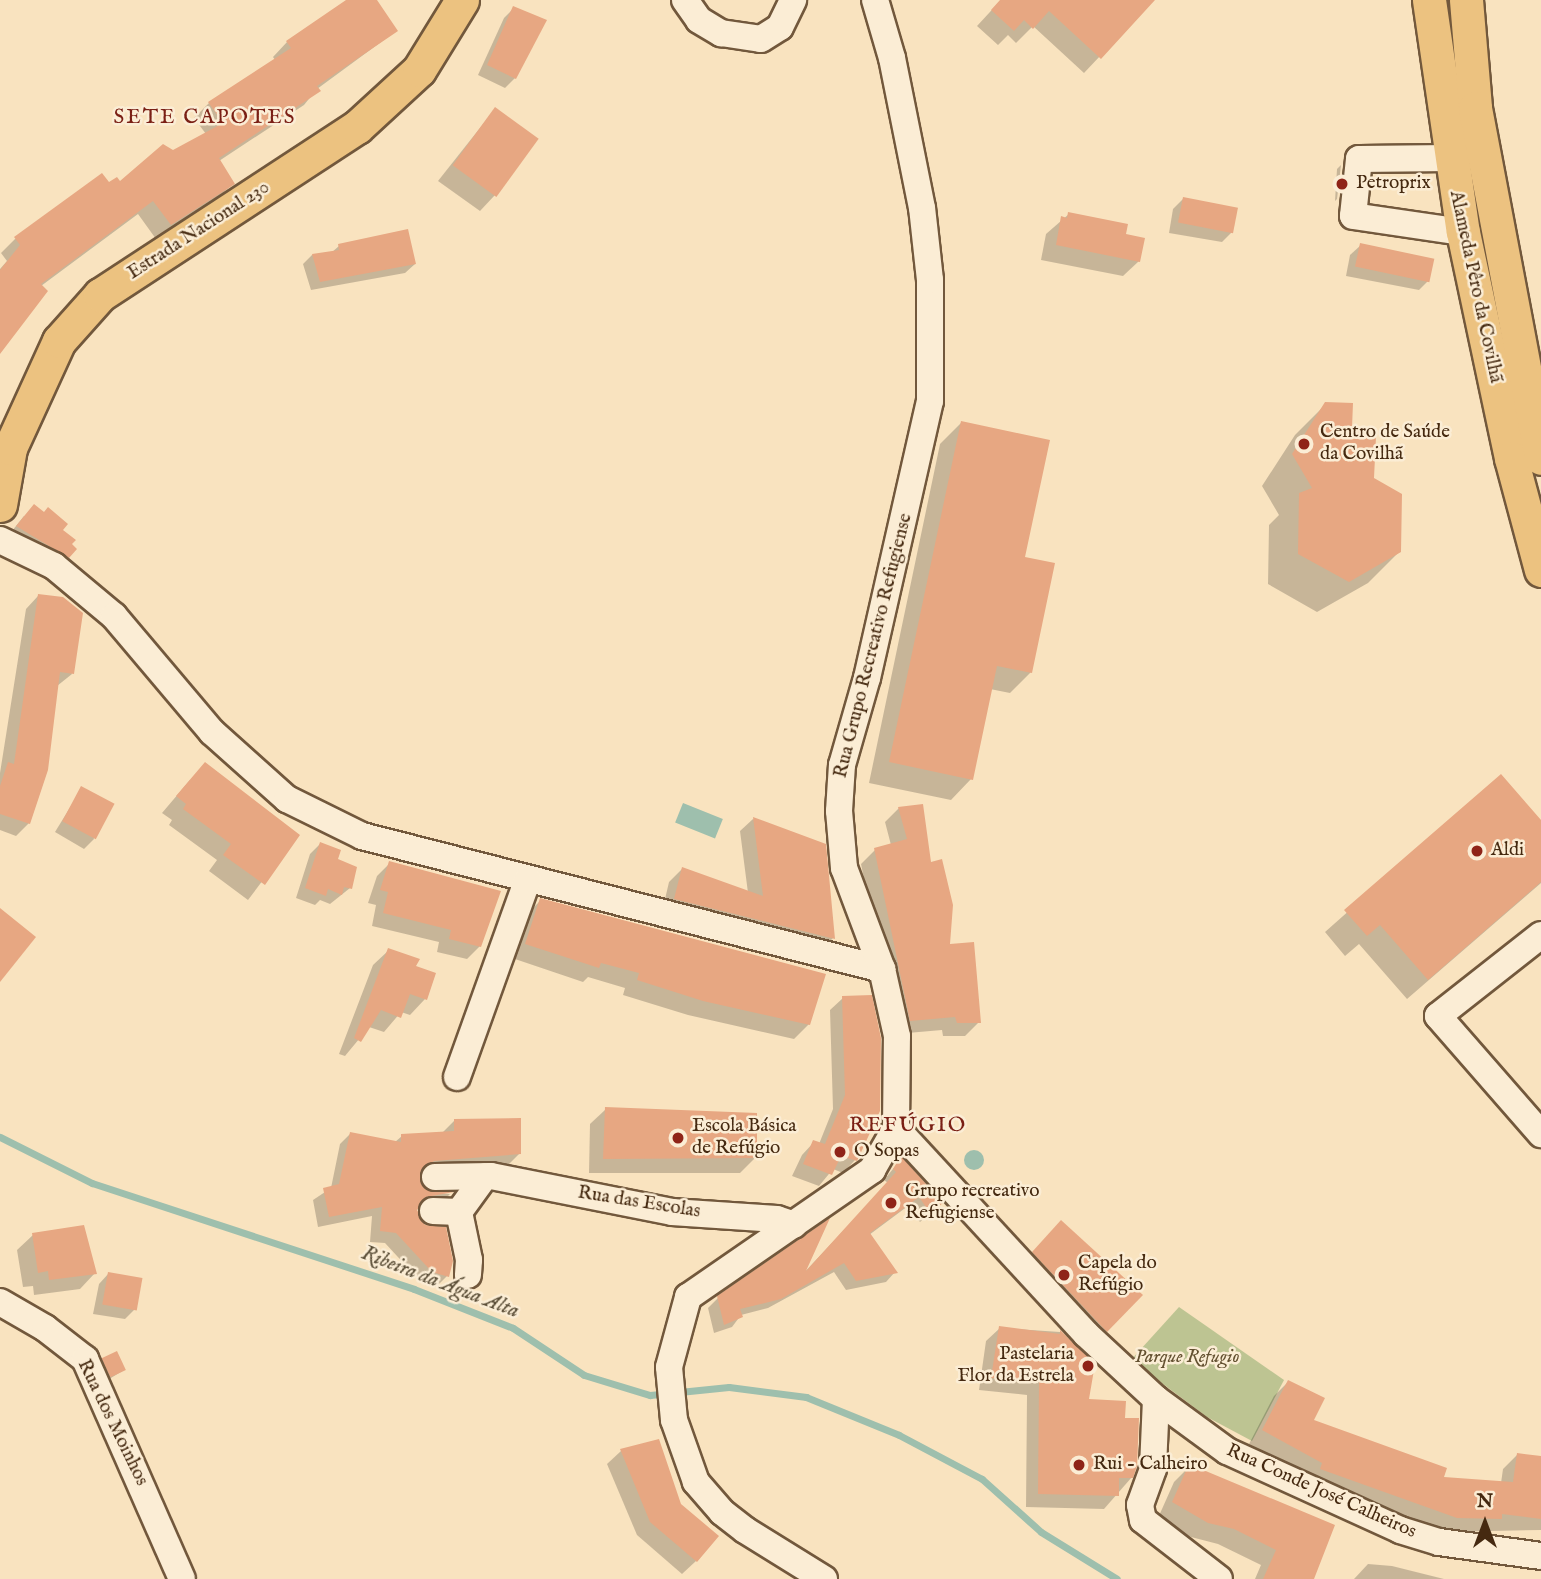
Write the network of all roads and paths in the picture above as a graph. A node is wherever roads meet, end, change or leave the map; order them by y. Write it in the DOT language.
graph roads {
  1 [pos="462,0"];
  2 [pos="685,0"];
  3 [pos="793,0"];
  4 [pos="875,0"];
  5 [pos="1429,0"];
  6 [pos="1466,0"];
  7 [pos="1449,158"];
  8 [pos="1462,232"];
  9 [pos="1541,458"];
  10 [pos="0,505"];
  11 [pos="0,540"];
  12 [pos="1541,570"];
  13 [pos="528,879"];
  14 [pos="1541,935"];
  15 [pos="882,969"];
  16 [pos="457,1077"];
  17 [pos="895,1128"];
  18 [pos="1541,1134"];
  19 [pos="485,1176"];
  20 [pos="436,1177"];
  21 [pos="794,1225"];
  22 [pos="468,1275"];
  23 [pos="0,1302"];
  24 [pos="1156,1398"];
  25 [pos="1541,1556"];
  26 [pos="182,1579"];
  27 [pos="824,1579"];
  28 [pos="1219,1579"];
  1 -- 10 [label="main road, Estrada Nacional 230"];
  2 -- 3 [label="street"];
  4 -- 15 [label="street, Rua Grupo Recreativo Refugiense"];
  5 -- 7 [label="main road, Alameda Pêro da Covilhã"];
  6 -- 9 [label="main road, Alameda Pêro da Covilhã"];
  7 -- 8 [label="main road, Alameda Pêro da Covilhã"];
  7 -- 8 [label="street"];
  8 -- 12 [label="main road, Alameda Pêro da Covilhã"];
  11 -- 13 [label="street"];
  13 -- 15 [label="street"];
  13 -- 16 [label="street"];
  14 -- 18 [label="street"];
  15 -- 17 [label="street, Rua Grupo Recreativo Refugiense"];
  17 -- 21 [label="street, Rua Grupo Recreativo Refugiense"];
  17 -- 24 [label="street, Rua Conde José Calheiros"];
  19 -- 20 [label="street, Rua das Escolas"];
  19 -- 21 [label="street, Rua das Escolas"];
  19 -- 22 [label="street"];
  21 -- 27 [label="street, Rua Grupo Recreativo Refugiense"];
  23 -- 26 [label="street, Rua dos Moinhos"];
  24 -- 25 [label="street, Rua Conde José Calheiros"];
  24 -- 28 [label="street"];
}
